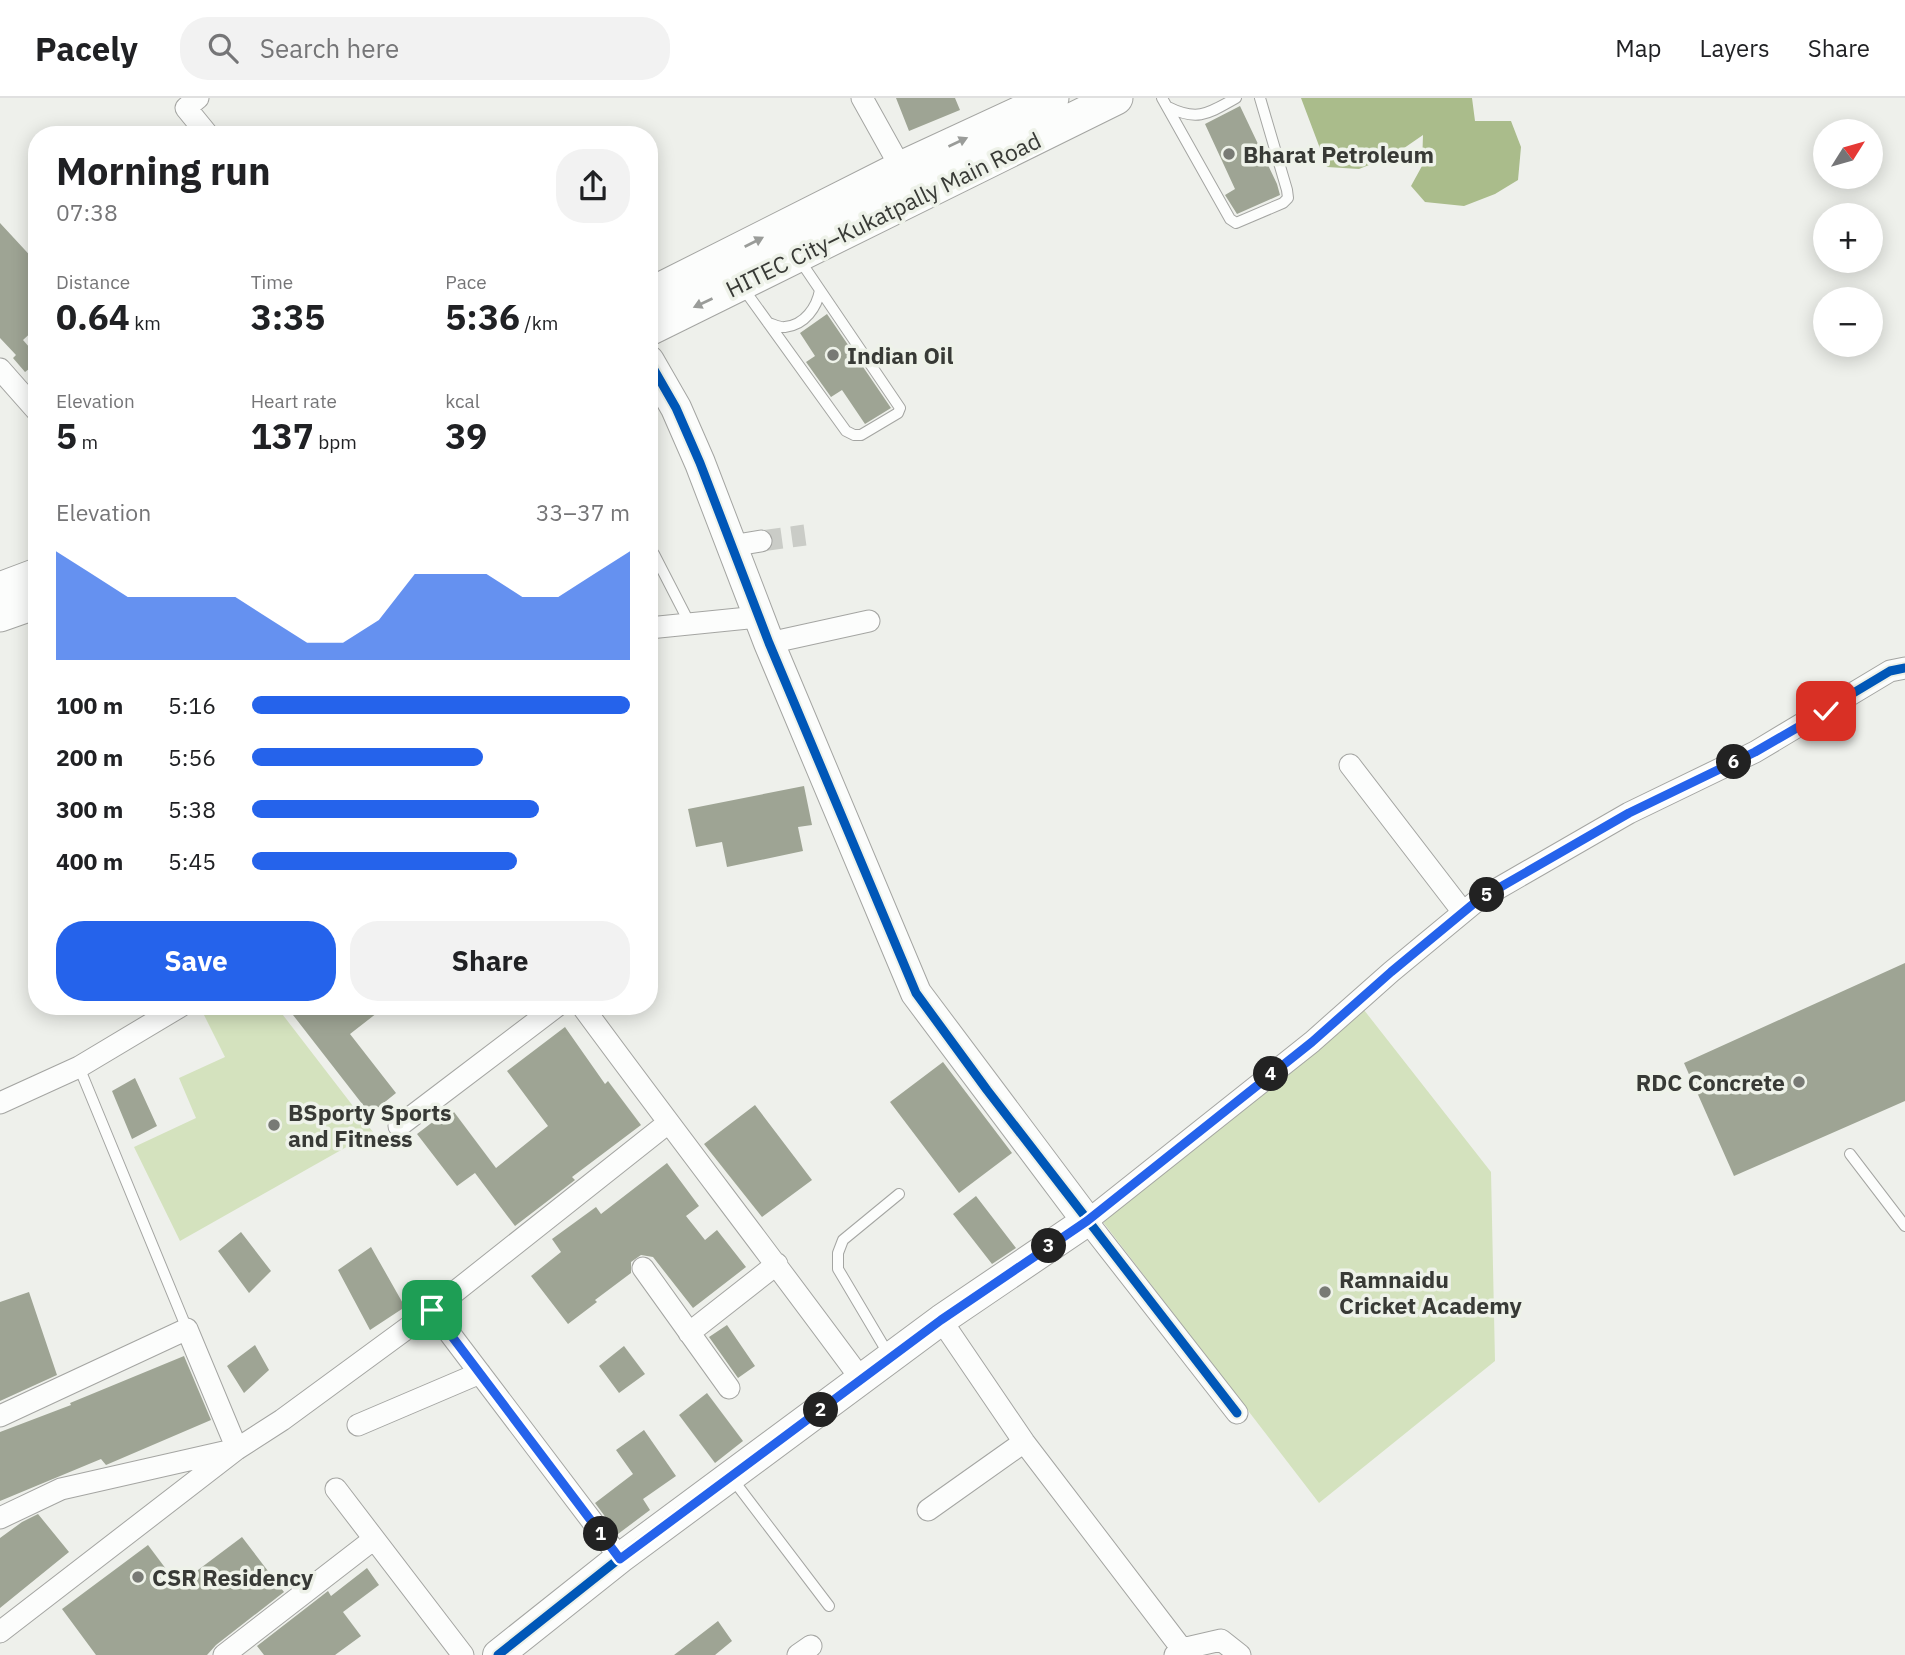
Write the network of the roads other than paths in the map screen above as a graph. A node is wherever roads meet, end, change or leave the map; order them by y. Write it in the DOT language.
graph roads {
  1 [pos="198,98"];
  2 [pos="862,98"];
  3 [pos="1116,98"];
  4 [pos="1236,98"];
  5 [pos="1259,98"];
  6 [pos="1032,102"];
  7 [pos="1164,102"];
  8 [pos="201,126"];
  9 [pos="901,169"];
  10 [pos="797,257"];
  11 [pos="740,285"];
  12 [pos="658,290"];
  13 [pos="820,290"];
  14 [pos="768,323"];
  15 [pos="658,325"];
  16 [pos="0,369"];
  17 [pos="658,376"];
  18 [pos="28,401"];
  19 [pos="761,541"];
  20 [pos="731,546"];
  21 [pos="658,562"];
  22 [pos="28,578"];
  23 [pos="0,589"];
  24 [pos="28,604"];
  25 [pos="0,615"];
  26 [pos="869,621"];
  27 [pos="690,624"];
  28 [pos="658,627"];
  29 [pos="764,630"];
  30 [pos="1905,668"];
  31 [pos="1350,765"];
  32 [pos="1463,912"];
  33 [pos="166,1015"];
  34 [pos="545,1015"];
  35 [pos="589,1015"];
  36 [pos="79,1068"];
  37 [pos="0,1103"];
  38 [pos="668,1124"];
  39 [pos="399,1126"];
  40 [pos="1850,1154"];
  41 [pos="899,1194"];
  42 [pos="1087,1221"];
  43 [pos="1905,1226"];
  44 [pos="777,1264"];
  45 [pos="643,1268"];
  46 [pos="432,1310"];
  47 [pos="941,1320"];
  48 [pos="187,1329"];
  49 [pos="690,1333"];
  50 [pos="890,1357"];
  51 [pos="480,1373"];
  52 [pos="861,1379"];
  53 [pos="729,1388"];
  54 [pos="1237,1413"];
  55 [pos="0,1416"];
  56 [pos="358,1426"];
  57 [pos="1024,1442"];
  58 [pos="237,1449"];
  59 [pos="732,1477"];
  60 [pos="336,1489"];
  61 [pos="928,1510"];
  62 [pos="0,1518"];
  63 [pos="374,1539"];
  64 [pos="620,1559"];
  65 [pos="829,1606"];
  66 [pos="0,1632"];
  67 [pos="511,1651"];
  68 [pos="1178,1652"];
  69 [pos="224,1655"];
  70 [pos="463,1655"];
  71 [pos="1240,1655"];
  1 -- 8 [label="street"];
  2 -- 9 [label="street"];
  3 -- 10 [label="main road, HITEC City–Kukatpally Main Road"];
  4 -- 7 [label="lane"];
  5 -- 7 [label="lane"];
  9 -- 6 [label="main road, HITEC City–Kukatpally Main Road, one-way"];
  12 -- 9 [label="main road, HITEC City–Kukatpally Main Road, one-way"];
  10 -- 11 [label="main road, HITEC City–Kukatpally Main Road"];
  10 -- 13 [label="lane"];
  11 -- 14 [label="lane"];
  11 -- 15 [label="main road, HITEC City–Kukatpally Main Road, one-way"];
  13 -- 14 [label="lane"];
  13 -- 14 [label="lane"];
  16 -- 18 [label="street"];
  17 -- 20 [label="street"];
  19 -- 20 [label="street"];
  20 -- 29 [label="street"];
  21 -- 27 [label="lane"];
  22 -- 23 [label="main road"];
  24 -- 25 [label="main road"];
  26 -- 29 [label="street"];
  27 -- 28 [label="street"];
  27 -- 29 [label="street"];
  29 -- 42 [label="street"];
  30 -- 32 [label="street"];
  31 -- 32 [label="street"];
  32 -- 42 [label="street"];
  33 -- 36 [label="street"];
  34 -- 39 [label="street"];
  35 -- 38 [label="street"];
  36 -- 37 [label="street"];
  36 -- 48 [label="lane"];
  38 -- 44 [label="street"];
  38 -- 46 [label="street"];
  40 -- 43 [label="lane"];
  41 -- 50 [label="lane"];
  42 -- 47 [label="street"];
  42 -- 54 [label="street"];
  44 -- 49 [label="street"];
  44 -- 52 [label="street"];
  45 -- 49 [label="street"];
  46 -- 51 [label="street"];
  46 -- 58 [label="street"];
  47 -- 50 [label="street"];
  47 -- 57 [label="street"];
  48 -- 55 [label="street"];
  48 -- 58 [label="street"];
  49 -- 53 [label="street"];
  50 -- 52 [label="street"];
  51 -- 56 [label="street"];
  51 -- 64 [label="street"];
  52 -- 59 [label="street"];
  57 -- 61 [label="street"];
  57 -- 68 [label="street"];
  58 -- 62 [label="street"];
  58 -- 66 [label="street"];
  59 -- 64 [label="street"];
  59 -- 65 [label="lane"];
  60 -- 63 [label="street"];
  63 -- 69 [label="street"];
  63 -- 70 [label="street"];
  64 -- 67 [label="street"];
  68 -- 71 [label="street"];
}
